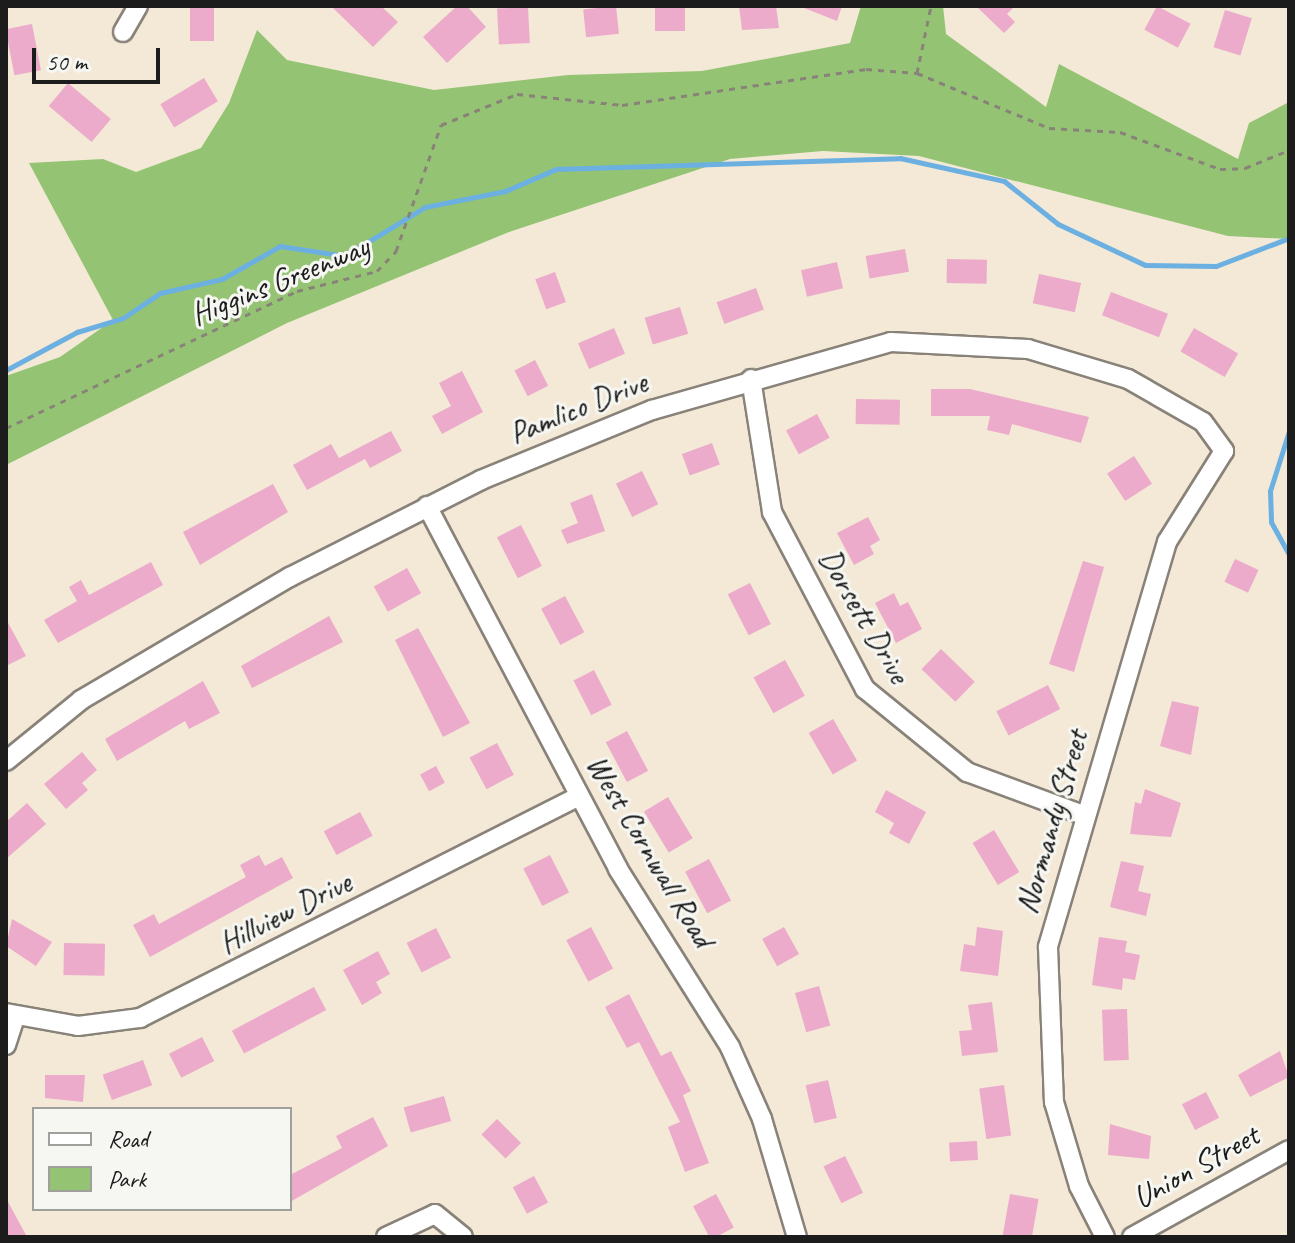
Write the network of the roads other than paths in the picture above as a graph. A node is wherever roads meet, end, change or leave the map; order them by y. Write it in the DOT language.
graph roads {
  1 [pos="138,6"];
  2 [pos="123,32"];
  3 [pos="751,379"];
  4 [pos="1220,438"];
  5 [pos="427,506"];
  6 [pos="6,761"];
  7 [pos="578,797"];
  8 [pos="1083,815"];
  9 [pos="11,1015"];
  10 [pos="6,1045"];
  11 [pos="1289,1150"];
  12 [pos="386,1237"];
  13 [pos="463,1237"];
  14 [pos="797,1237"];
  15 [pos="1105,1237"];
  16 [pos="1132,1237"];
  1 -- 2 [label="street"];
  3 -- 4 [label="street, Pamlico Drive"];
  3 -- 5 [label="street, Pamlico Drive"];
  3 -- 8 [label="street, Dorsett Drive"];
  4 -- 8 [label="street, Normandy Street"];
  5 -- 6 [label="street, Pamlico Drive"];
  5 -- 7 [label="street, West Cornwall Road"];
  7 -- 9 [label="street, Hillview Drive"];
  7 -- 14 [label="street, West Cornwall Road"];
  8 -- 15 [label="street, Normandy Street"];
  9 -- 10 [label="street"];
  11 -- 16 [label="street, Union Street"];
  12 -- 13 [label="street"];
}
